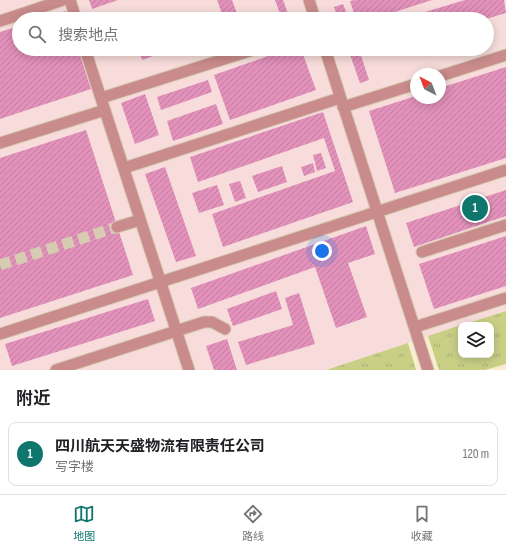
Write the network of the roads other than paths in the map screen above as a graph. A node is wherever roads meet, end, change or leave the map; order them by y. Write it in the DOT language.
graph roads {
  1 [pos="63,0"];
  2 [pos="70,0"];
  3 [pos="309,0"];
  4 [pos="25,12"];
  5 [pos="74,12"];
  6 [pos="313,12"];
  7 [pos="12,16"];
  8 [pos="0,20"];
  9 [pos="506,55"];
  10 [pos="87,56"];
  11 [pos="234,56"];
  12 [pos="326,56"];
  13 [pos="446,74"];
  14 [pos="410,85"];
  15 [pos="101,98"];
  16 [pos="342,102"];
  17 [pos="105,110"];
  18 [pos="0,143"];
  19 [pos="124,168"];
  20 [pos="506,170"];
  21 [pos="378,212"];
  22 [pos="140,220"];
  23 [pos="506,225"];
  24 [pos="117,227"];
  25 [pos="422,252"];
  26 [pos="160,282"];
  27 [pos="506,298"];
  28 [pos="415,326"];
  29 [pos="225,329"];
  30 [pos="176,331"];
  31 [pos="0,334"];
  32 [pos="56,370"];
  33 [pos="189,370"];
  34 [pos="428,370"];
  1 -- 4 [label="lane"];
  2 -- 5 [label="lane"];
  3 -- 6 [label="lane"];
  7 -- 8 [label="lane"];
  9 -- 13 [label="lane"];
  10 -- 15 [label="lane"];
  11 -- 15 [label="lane"];
  12 -- 16 [label="lane"];
  14 -- 16 [label="lane"];
  15 -- 17 [label="lane"];
  16 -- 19 [label="lane"];
  16 -- 21 [label="lane"];
  17 -- 18 [label="lane"];
  17 -- 19 [label="lane"];
  19 -- 22 [label="lane"];
  20 -- 21 [label="lane"];
  21 -- 26 [label="lane"];
  21 -- 28 [label="lane"];
  22 -- 24 [label="lane"];
  22 -- 26 [label="lane"];
  23 -- 25 [label="lane"];
  26 -- 30 [label="lane"];
  26 -- 31 [label="lane"];
  27 -- 28 [label="lane"];
  28 -- 34 [label="lane"];
  29 -- 30 [label="lane"];
  30 -- 32 [label="lane"];
  30 -- 33 [label="lane"];
}
